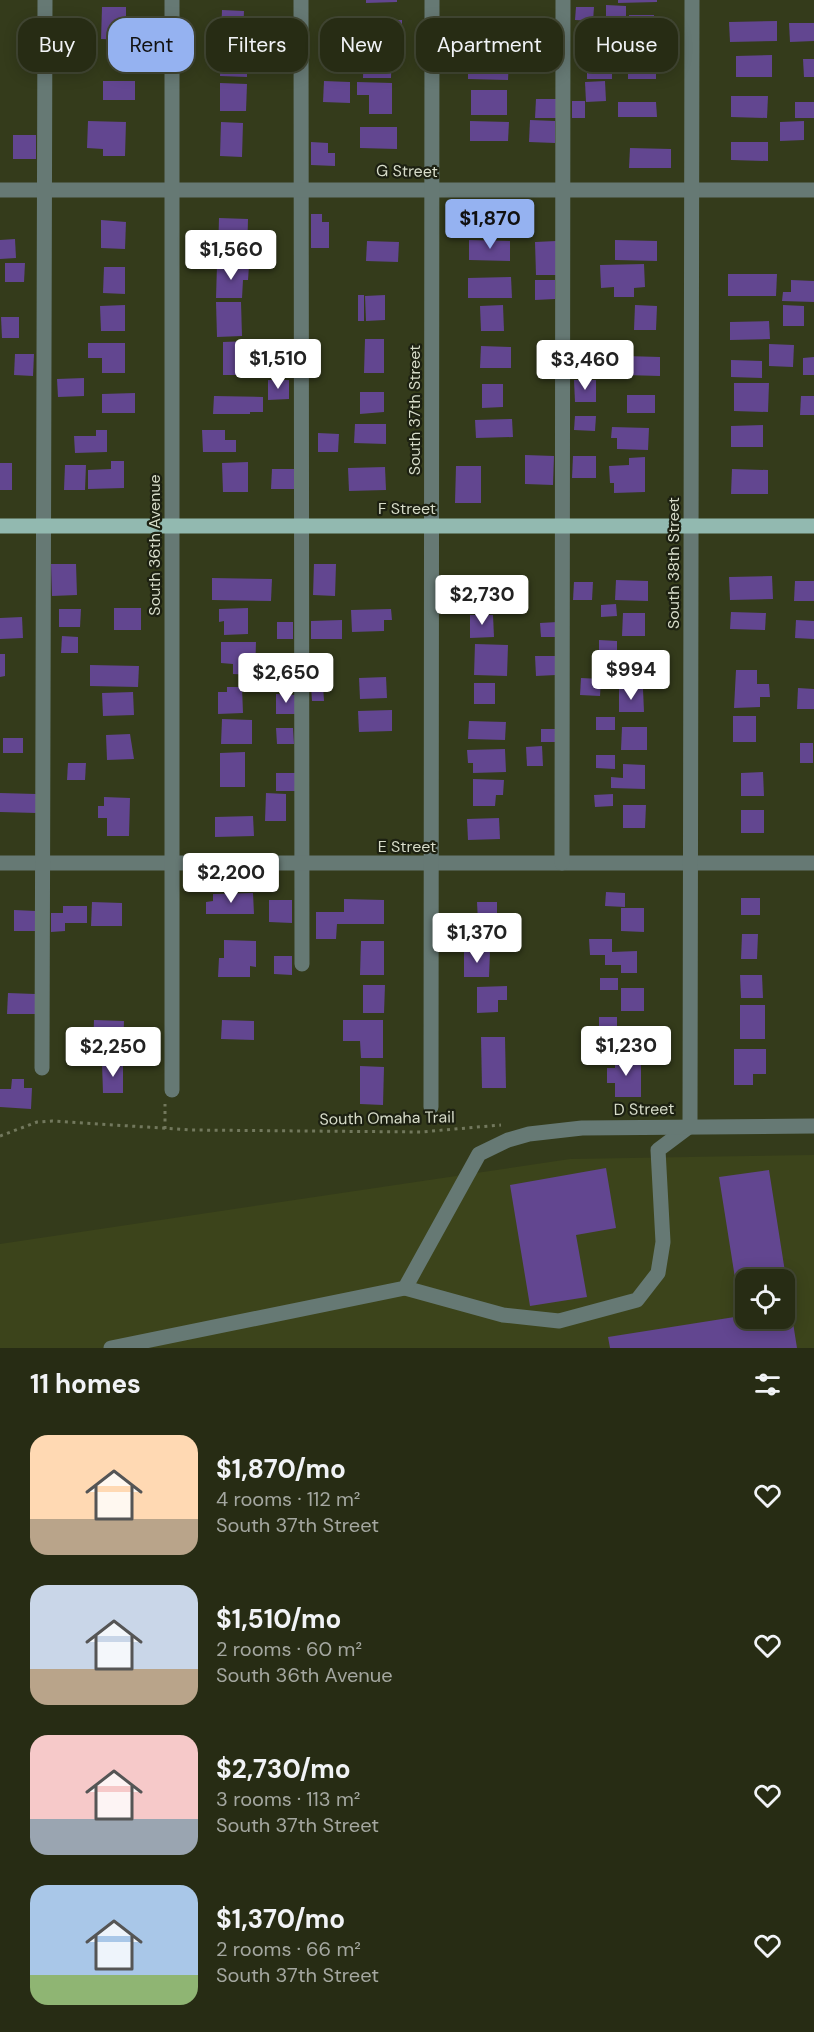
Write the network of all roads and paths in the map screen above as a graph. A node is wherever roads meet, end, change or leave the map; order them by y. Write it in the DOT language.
graph roads {
  1 [pos="45,0"];
  2 [pos="172,0"];
  3 [pos="301,0"];
  4 [pos="432,0"];
  5 [pos="563,0"];
  6 [pos="692,0"];
  7 [pos="301,189"];
  8 [pos="432,189"];
  9 [pos="564,189"];
  10 [pos="0,190"];
  11 [pos="45,190"];
  12 [pos="172,190"];
  13 [pos="693,190"];
  14 [pos="814,190"];
  15 [pos="0,526"];
  16 [pos="44,526"];
  17 [pos="172,526"];
  18 [pos="302,526"];
  19 [pos="432,526"];
  20 [pos="561,526"];
  21 [pos="691,526"];
  22 [pos="814,526"];
  23 [pos="0,863"];
  24 [pos="41,863"];
  25 [pos="172,863"];
  26 [pos="302,863"];
  27 [pos="562,863"];
  28 [pos="690,863"];
  29 [pos="814,863"];
  30 [pos="431,864"];
  31 [pos="302,964"];
  32 [pos="42,1068"];
  33 [pos="172,1090"];
  34 [pos="431,1107"];
  35 [pos="504,1124"];
  36 [pos="690,1126"];
  37 [pos="814,1126"];
  38 [pos="165,1129"];
  39 [pos="0,1137"];
  40 [pos="405,1288"];
  41 [pos="111,1348"];
  1 -- 11 [label="street"];
  2 -- 12 [label="street, South 36th Avenue"];
  3 -- 7 [label="street"];
  4 -- 8 [label="street, South 37th Street"];
  5 -- 9 [label="street"];
  6 -- 13 [label="street, South 38th Street"];
  7 -- 8 [label="street, G Street"];
  7 -- 12 [label="street, G Street"];
  7 -- 18 [label="street"];
  8 -- 9 [label="street, G Street"];
  8 -- 19 [label="street, South 37th Street"];
  9 -- 13 [label="street, G Street"];
  9 -- 20 [label="street"];
  10 -- 11 [label="street, G Street"];
  11 -- 12 [label="street, G Street"];
  11 -- 16 [label="street"];
  12 -- 17 [label="street, South 36th Avenue"];
  13 -- 14 [label="street, G Street"];
  13 -- 21 [label="street, South 38th Street"];
  15 -- 16 [label="main road, F Street"];
  16 -- 17 [label="main road, F Street"];
  16 -- 24 [label="street"];
  17 -- 18 [label="main road, F Street"];
  17 -- 25 [label="street, South 36th Avenue"];
  18 -- 19 [label="main road, F Street"];
  18 -- 26 [label="street"];
  19 -- 20 [label="main road, F Street"];
  19 -- 30 [label="street, South 37th Street"];
  20 -- 21 [label="main road, F Street"];
  20 -- 27 [label="street"];
  21 -- 22 [label="main road, F Street"];
  21 -- 28 [label="street, South 38th Street"];
  23 -- 24 [label="street, E Street"];
  24 -- 25 [label="street, E Street"];
  24 -- 32 [label="street"];
  25 -- 26 [label="street, E Street"];
  25 -- 33 [label="street, South 36th Avenue"];
  26 -- 30 [label="street, E Street"];
  26 -- 31 [label="street"];
  27 -- 28 [label="street, E Street"];
  27 -- 30 [label="street, E Street"];
  28 -- 29 [label="street, E Street"];
  28 -- 36 [label="street, South 38th Street"];
  30 -- 34 [label="street, South 37th Street"];
  33 -- 38 [label="path"];
  35 -- 38 [label="path, South Omaha Trail"];
  36 -- 37 [label="street, D Street"];
  36 -- 40 [label="street, D Street"];
  36 -- 40 [label="street"];
  38 -- 39 [label="path, South Omaha Trail"];
  40 -- 41 [label="street"];
}
